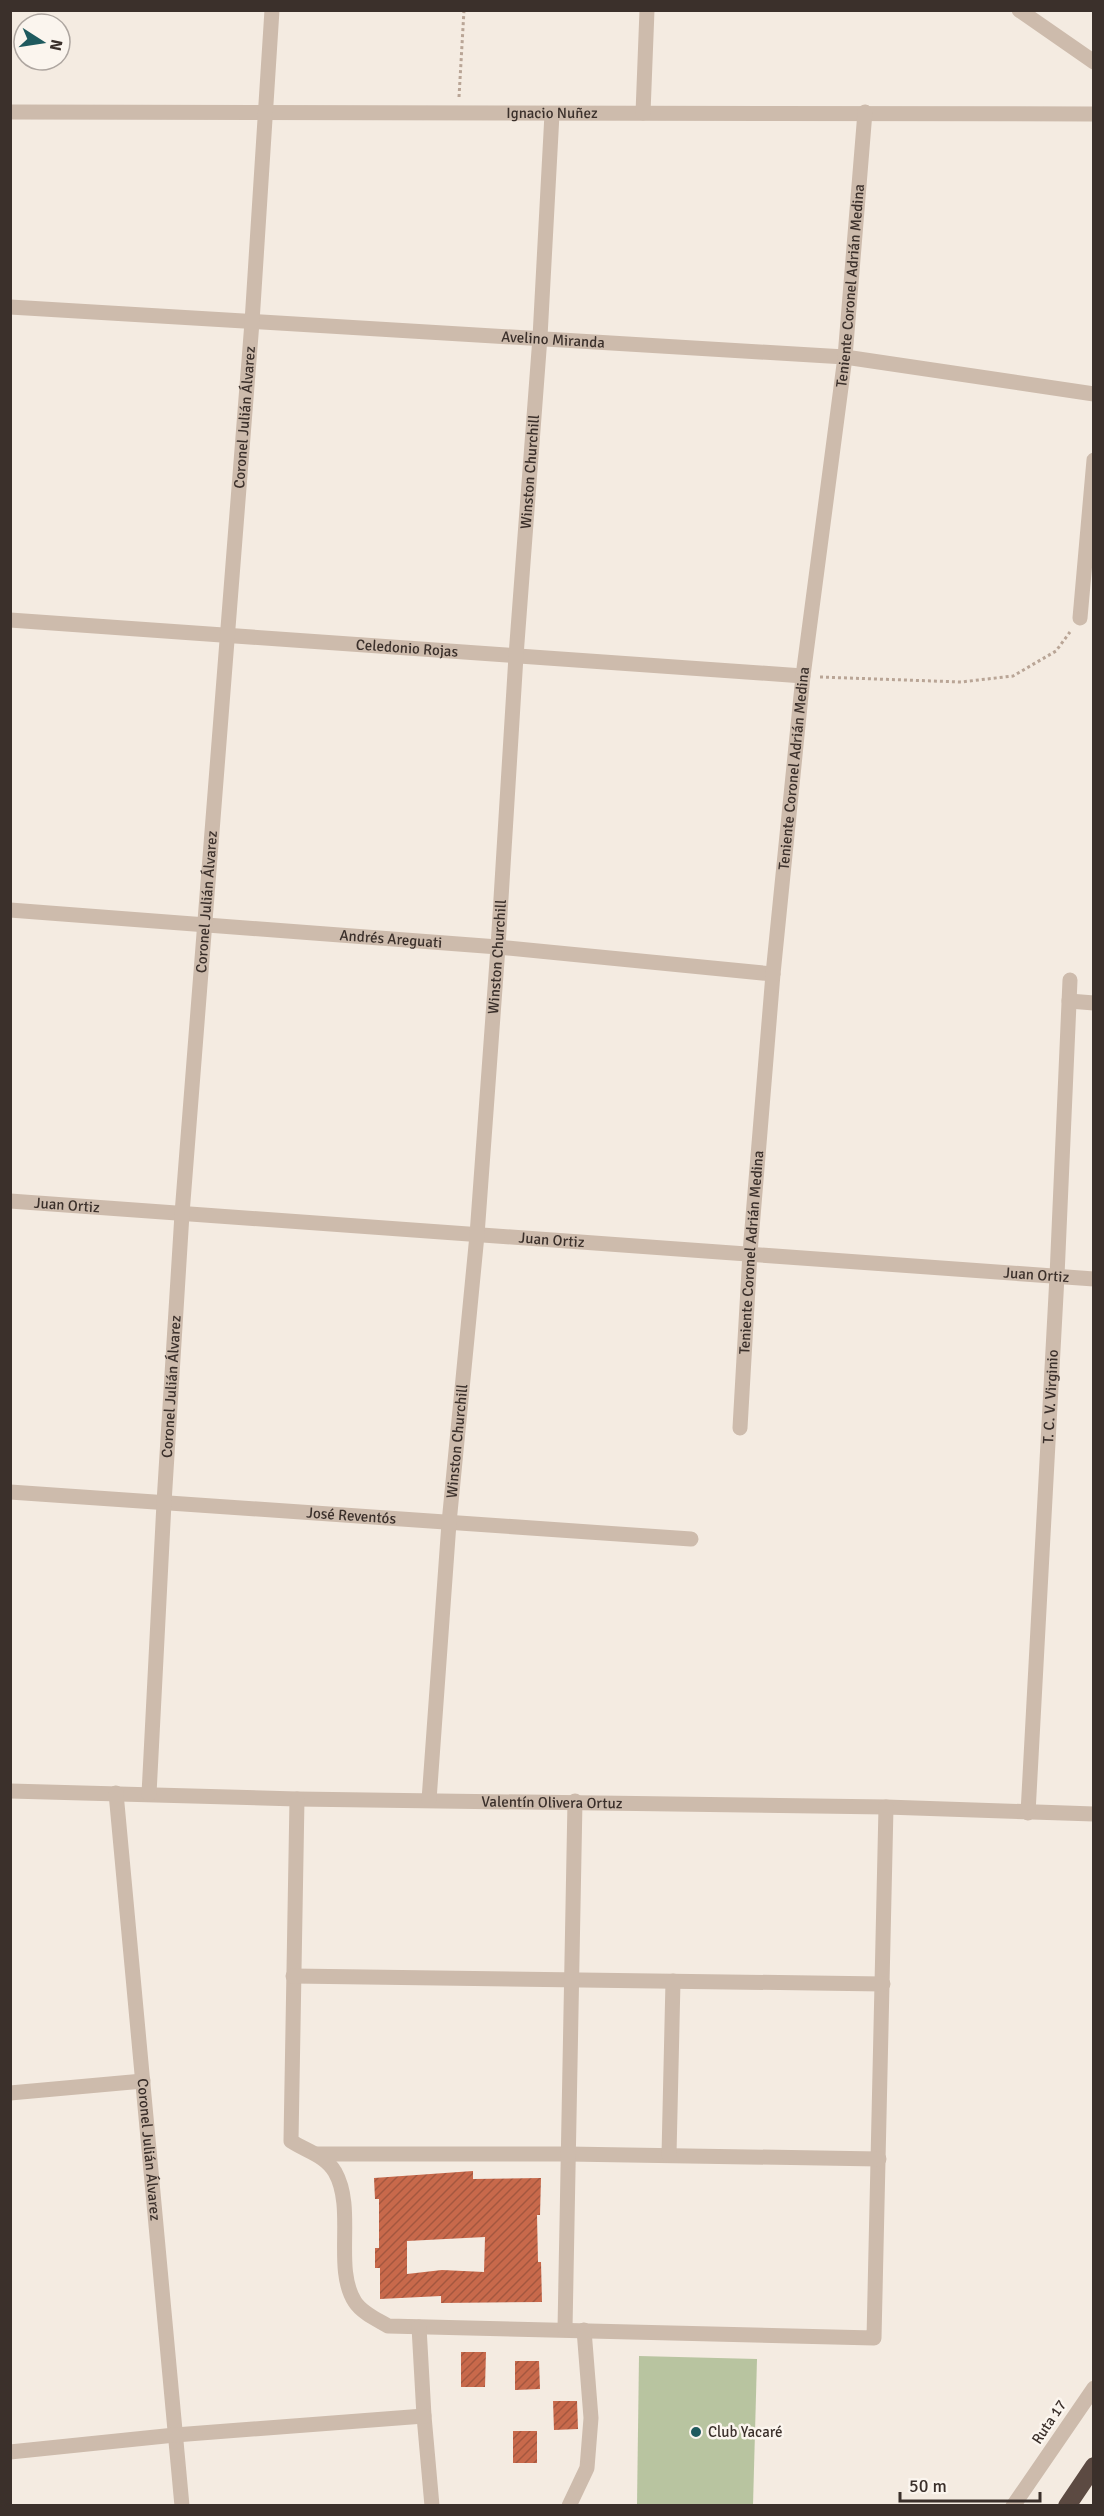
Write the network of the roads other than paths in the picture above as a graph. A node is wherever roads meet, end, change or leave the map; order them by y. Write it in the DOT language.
graph roads {
  1 [pos="272,10"];
  2 [pos="647,10"];
  3 [pos="1019,10"];
  4 [pos="1094,62"];
  5 [pos="10,112"];
  6 [pos="865,112"];
  7 [pos="643,113"];
  8 [pos="265,114"];
  9 [pos="552,114"];
  10 [pos="1094,114"];
  11 [pos="10,307"];
  12 [pos="252,322"];
  13 [pos="540,338"];
  14 [pos="845,357"];
  15 [pos="1094,394"];
  16 [pos="1094,460"];
  17 [pos="1080,618"];
  18 [pos="10,620"];
  19 [pos="226,636"];
  20 [pos="516,656"];
  21 [pos="803,676"];
  22 [pos="10,910"];
  23 [pos="203,926"];
  24 [pos="498,947"];
  25 [pos="772,974"];
  26 [pos="1070,981"];
  27 [pos="1069,1000"];
  28 [pos="1094,1003"];
  29 [pos="10,1201"];
  30 [pos="182,1214"];
  31 [pos="477,1235"];
  32 [pos="750,1253"];
  33 [pos="1057,1276"];
  34 [pos="1094,1279"];
  35 [pos="740,1428"];
  36 [pos="10,1492"];
  37 [pos="164,1503"];
  38 [pos="449,1523"];
  39 [pos="691,1539"];
  40 [pos="10,1791"];
  41 [pos="116,1793"];
  42 [pos="149,1794"];
  43 [pos="297,1799"];
  44 [pos="429,1800"];
  45 [pos="575,1801"];
  46 [pos="886,1807"];
  47 [pos="1028,1813"];
  48 [pos="1094,1814"];
  49 [pos="293,1976"];
  50 [pos="571,1979"];
  51 [pos="673,1981"];
  52 [pos="883,1984"];
  53 [pos="143,2081"];
  54 [pos="10,2093"];
  55 [pos="317,2154"];
  56 [pos="568,2154"];
  57 [pos="669,2156"];
  58 [pos="879,2159"];
  59 [pos="419,2327"];
  60 [pos="565,2329"];
  61 [pos="584,2330"];
  62 [pos="1094,2388"];
  63 [pos="424,2416"];
  64 [pos="175,2436"];
  65 [pos="10,2452"];
  66 [pos="1094,2466"];
  67 [pos="182,2505"];
  68 [pos="432,2505"];
  69 [pos="568,2505"];
  70 [pos="1013,2505"];
  71 [pos="1067,2505"];
  1 -- 8 [label="street, Coronel Julián Álvarez"];
  2 -- 7 [label="street"];
  3 -- 4 [label="street"];
  5 -- 8 [label="street, Ignacio Nuñez"];
  6 -- 7 [label="street, Ignacio Nuñez"];
  6 -- 10 [label="street, Ignacio Nuñez"];
  6 -- 14 [label="street, Teniente Coronel Adrián Medina"];
  7 -- 9 [label="street, Ignacio Nuñez"];
  8 -- 9 [label="street, Ignacio Nuñez"];
  8 -- 12 [label="street, Coronel Julián Álvarez"];
  9 -- 13 [label="street, Winston Churchill"];
  11 -- 12 [label="street, Avelino Miranda"];
  12 -- 13 [label="street, Avelino Miranda"];
  12 -- 19 [label="street, Coronel Julián Álvarez"];
  13 -- 14 [label="street, Avelino Miranda"];
  13 -- 20 [label="street, Winston Churchill"];
  14 -- 15 [label="street, Avelino Miranda"];
  14 -- 21 [label="street, Teniente Coronel Adrián Medina"];
  16 -- 17 [label="street"];
  18 -- 19 [label="street, Celedonio Rojas"];
  19 -- 20 [label="street, Celedonio Rojas"];
  19 -- 23 [label="street, Coronel Julián Álvarez"];
  20 -- 21 [label="street, Celedonio Rojas"];
  20 -- 24 [label="street, Winston Churchill"];
  21 -- 25 [label="street, Teniente Coronel Adrián Medina"];
  22 -- 23 [label="street, Andrés Areguati"];
  23 -- 24 [label="street, Andrés Areguati"];
  23 -- 30 [label="street, Coronel Julián Álvarez"];
  24 -- 25 [label="street, Andrés Areguati"];
  24 -- 31 [label="street, Winston Churchill"];
  25 -- 32 [label="street, Teniente Coronel Adrián Medina"];
  26 -- 27 [label="street, T. C. V. Virginio"];
  27 -- 28 [label="street"];
  27 -- 33 [label="street, T. C. V. Virginio"];
  29 -- 30 [label="street, Juan Ortiz"];
  30 -- 31 [label="street, Juan Ortiz"];
  30 -- 37 [label="street, Coronel Julián Álvarez"];
  31 -- 32 [label="street, Juan Ortiz"];
  31 -- 38 [label="street, Winston Churchill"];
  32 -- 33 [label="street, Juan Ortiz"];
  32 -- 35 [label="street, Teniente Coronel Adrián Medina"];
  33 -- 34 [label="street, Juan Ortiz"];
  33 -- 47 [label="street, T. C. V. Virginio"];
  36 -- 37 [label="street, José Reventós"];
  37 -- 38 [label="street, José Reventós"];
  37 -- 42 [label="street, Coronel Julián Álvarez"];
  38 -- 39 [label="street, José Reventós"];
  38 -- 44 [label="street, Winston Churchill"];
  40 -- 41 [label="street, Valentín Olivera Ortuz"];
  41 -- 42 [label="street, Valentín Olivera Ortuz"];
  41 -- 53 [label="street, Coronel Julián Álvarez"];
  42 -- 43 [label="street, Valentín Olivera Ortuz"];
  43 -- 44 [label="street, Valentín Olivera Ortuz"];
  43 -- 49 [label="street"];
  44 -- 45 [label="street, Valentín Olivera Ortuz"];
  45 -- 46 [label="street, Valentín Olivera Ortuz"];
  45 -- 50 [label="street"];
  46 -- 47 [label="street, Valentín Olivera Ortuz"];
  46 -- 52 [label="street"];
  47 -- 48 [label="street, Valentín Olivera Ortuz"];
  49 -- 50 [label="street"];
  49 -- 55 [label="street"];
  50 -- 51 [label="street"];
  50 -- 56 [label="street"];
  51 -- 52 [label="street"];
  51 -- 57 [label="street"];
  52 -- 58 [label="street"];
  53 -- 54 [label="street"];
  53 -- 64 [label="street, Coronel Julián Álvarez"];
  55 -- 56 [label="street"];
  55 -- 59 [label="street"];
  56 -- 57 [label="street"];
  56 -- 60 [label="street"];
  57 -- 58 [label="street"];
  58 -- 61 [label="street"];
  59 -- 60 [label="street"];
  59 -- 63 [label="street"];
  60 -- 61 [label="street"];
  61 -- 69 [label="street"];
  62 -- 70 [label="street, Ruta 17"];
  63 -- 64 [label="street"];
  63 -- 68 [label="street"];
  64 -- 65 [label="street"];
  64 -- 67 [label="street, Coronel Julián Álvarez"];
  66 -- 71 [label="highway"];
}
